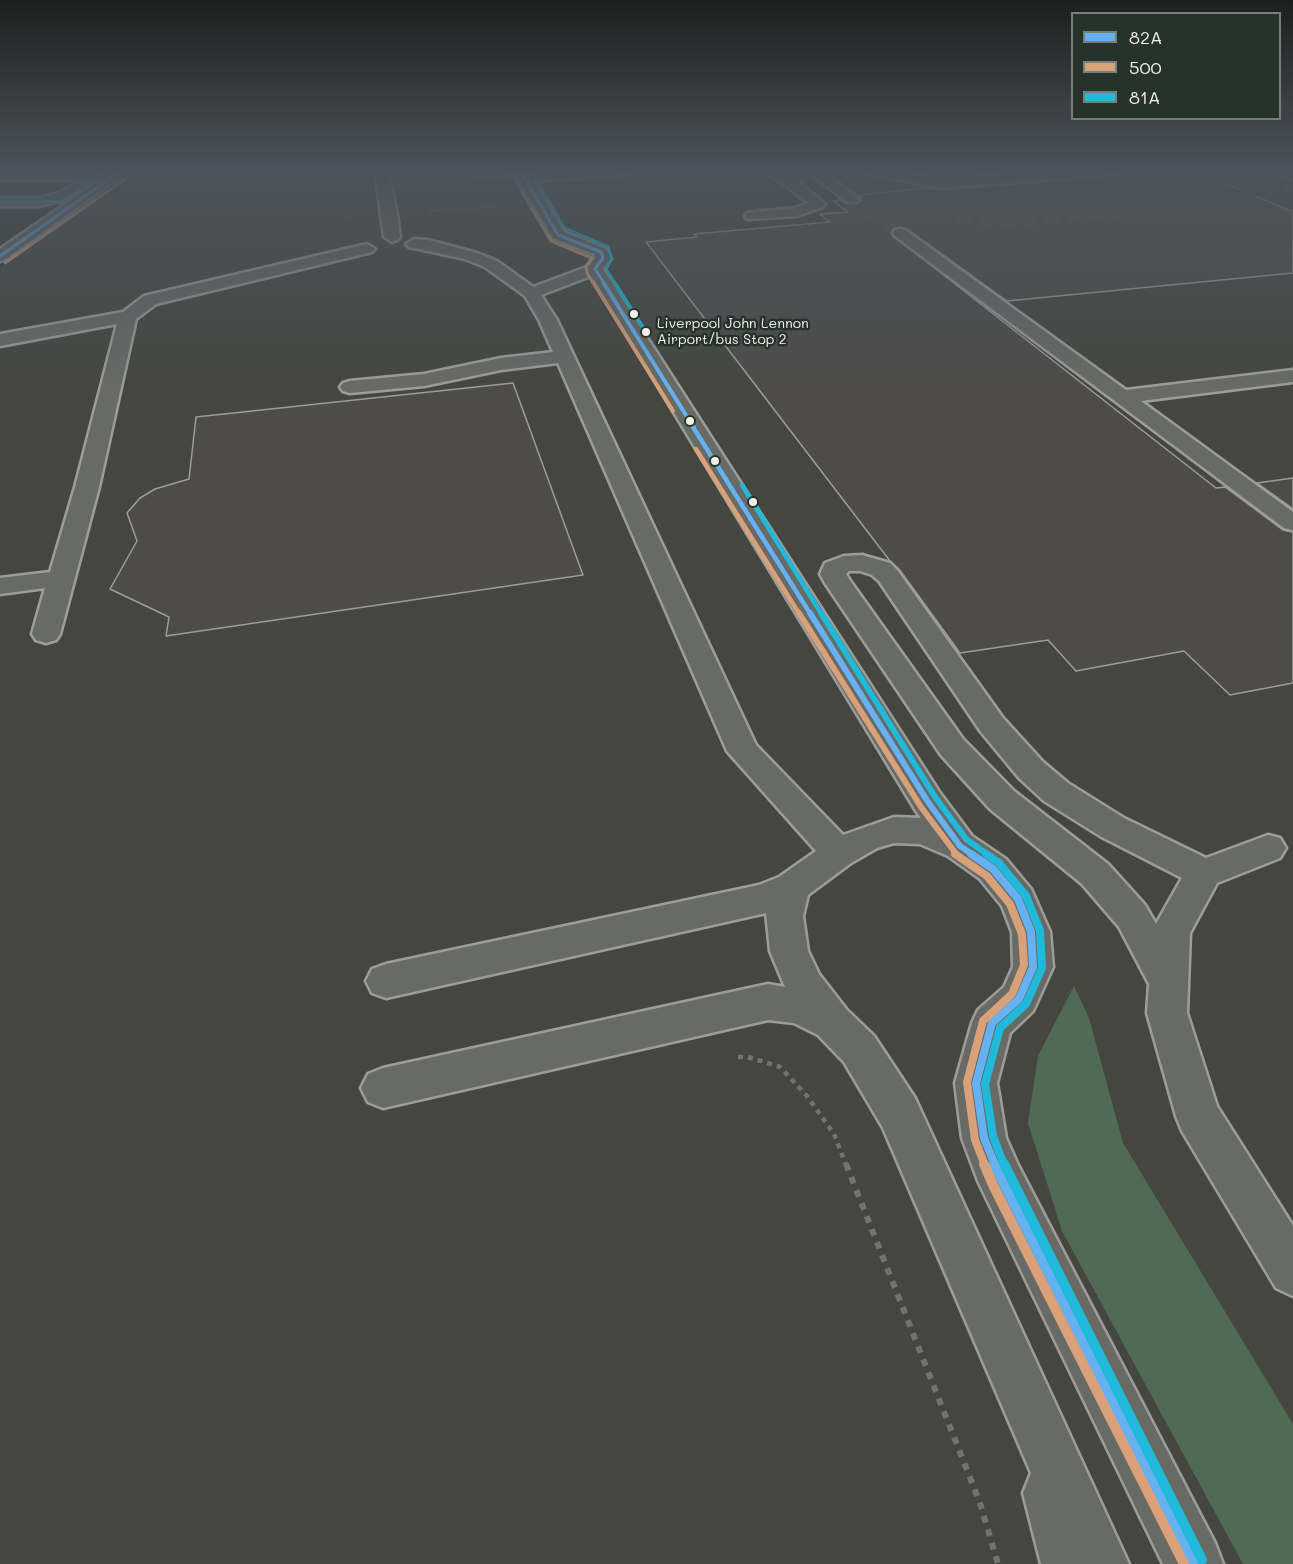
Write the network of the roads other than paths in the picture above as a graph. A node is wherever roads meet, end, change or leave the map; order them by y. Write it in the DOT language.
graph roads {
  1 [pos="18,243"];
  2 [pos="369,243"];
  3 [pos="404,243"];
  4 [pos="580,243"];
  5 [pos="914,243"];
  6 [pos="368,249"];
  7 [pos="400,249"];
  8 [pos="0,256"];
  9 [pos="491,264"];
  10 [pos="451,268"];
  11 [pos="595,269"];
  12 [pos="531,293"];
  13 [pos="128,317"];
  14 [pos="0,340"];
  15 [pos="564,357"];
  16 [pos="1293,376"];
  17 [pos="350,387"];
  18 [pos="1122,397"];
  19 [pos="1293,523"];
  20 [pos="63,578"];
  21 [pos="0,585"];
  22 [pos="46,634"];
  23 [pos="960,846"];
  24 [pos="1268,848"];
  25 [pos="839,853"];
  26 [pos="1204,873"];
  27 [pos="792,887"];
  28 [pos="1167,980"];
  29 [pos="386,981"];
  30 [pos="833,1023"];
  31 [pos="383,1088"];
  32 [pos="1293,1271"];
  33 [pos="1023,1391"];
  34 [pos="1070,1564"];
  35 [pos="1100,1564"];
  36 [pos="1194,1564"];
  1 -- 8 [label="street"];
  2 -- 6 [label="street"];
  3 -- 7 [label="street"];
  4 -- 11 [label="street"];
  5 -- 18 [label="street"];
  6 -- 7 [label="street"];
  6 -- 13 [label="street"];
  7 -- 9 [label="street"];
  9 -- 10 [label="street"];
  9 -- 12 [label="street"];
  11 -- 12 [label="street"];
  11 -- 23 [label="street"];
  12 -- 15 [label="street"];
  13 -- 14 [label="street"];
  13 -- 20 [label="street"];
  15 -- 17 [label="street"];
  15 -- 25 [label="street"];
  16 -- 18 [label="street"];
  18 -- 19 [label="street"];
  20 -- 21 [label="street"];
  20 -- 22 [label="street"];
  23 -- 25 [label="street"];
  23 -- 36 [label="street"];
  24 -- 26 [label="street"];
  25 -- 27 [label="street"];
  26 -- 28 [label="street"];
  26 -- 28 [label="street"];
  27 -- 29 [label="street"];
  27 -- 30 [label="street"];
  28 -- 32 [label="street"];
  30 -- 31 [label="street"];
  30 -- 33 [label="street"];
  33 -- 34 [label="street"];
  33 -- 35 [label="street"];
}
